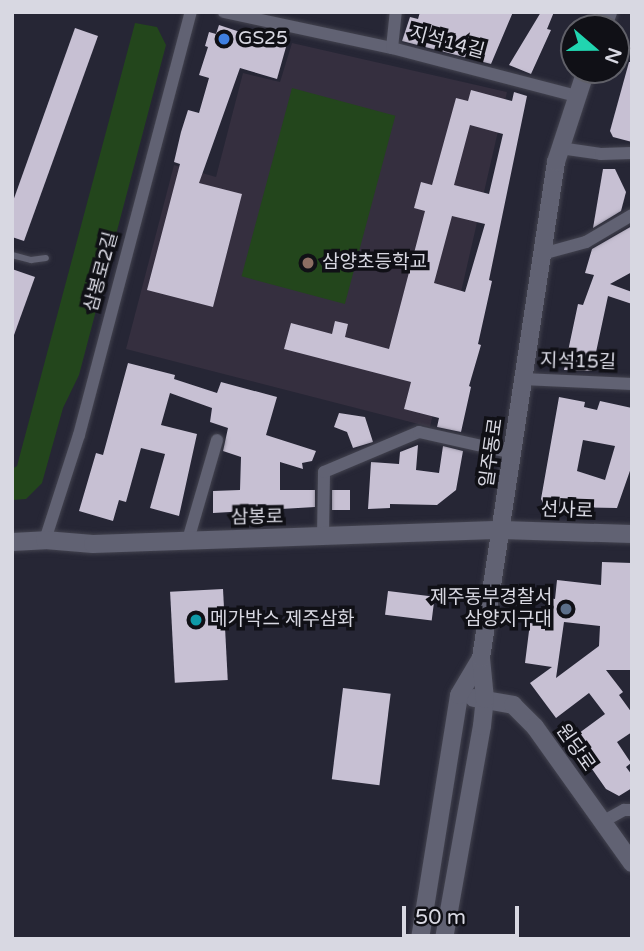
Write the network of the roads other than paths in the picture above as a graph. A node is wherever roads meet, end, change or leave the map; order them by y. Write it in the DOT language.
graph roads {
  1 [pos="191,12"];
  2 [pos="224,12"];
  3 [pos="396,12"];
  4 [pos="293,19"];
  5 [pos="392,48"];
  6 [pos="581,84"];
  7 [pos="576,96"];
  8 [pos="559,148"];
  9 [pos="632,153"];
  10 [pos="632,215"];
  11 [pos="542,254"];
  12 [pos="12,255"];
  13 [pos="46,258"];
  14 [pos="523,379"];
  15 [pos="632,384"];
  16 [pos="217,440"];
  17 [pos="513,453"];
  18 [pos="502,530"];
  19 [pos="632,534"];
  20 [pos="323,537"];
  21 [pos="45,540"];
  22 [pos="188,540"];
  23 [pos="12,542"];
  24 [pos="481,658"];
  25 [pos="459,695"];
  26 [pos="485,699"];
  27 [pos="632,810"];
  28 [pos="602,822"];
  29 [pos="632,863"];
  30 [pos="420,939"];
  31 [pos="444,939"];
  1 -- 21 [label="street, 삼봉로2길"];
  2 -- 4 [label="street, 지석14길"];
  3 -- 5 [label="street"];
  4 -- 5 [label="street, 지석14길"];
  5 -- 7 [label="street, 지석14길"];
  6 -- 7 [label="main road, 일주동로"];
  7 -- 8 [label="main road, 일주동로"];
  8 -- 9 [label="street"];
  8 -- 11 [label="main road, 일주동로"];
  10 -- 11 [label="street"];
  11 -- 14 [label="main road, 일주동로"];
  12 -- 13 [label="lane"];
  14 -- 15 [label="street, 지석15길"];
  14 -- 17 [label="main road, 일주동로"];
  16 -- 22 [label="street"];
  17 -- 18 [label="main road, 일주동로"];
  17 -- 20 [label="street"];
  18 -- 19 [label="main road, 선사로"];
  18 -- 20 [label="main road, 삼봉로"];
  18 -- 24 [label="main road, 일주동로"];
  20 -- 22 [label="main road, 삼봉로"];
  21 -- 22 [label="main road, 삼봉로"];
  21 -- 23 [label="main road, 삼봉로"];
  24 -- 25 [label="main road, 일주동로"];
  24 -- 26 [label="main road, 일주동로"];
  25 -- 26 [label="main road, 원당로"];
  25 -- 30 [label="main road, 일주동로"];
  26 -- 28 [label="main road, 원당로"];
  26 -- 31 [label="main road, 일주동로"];
  27 -- 28 [label="street"];
  28 -- 29 [label="main road, 원당로"];
}
